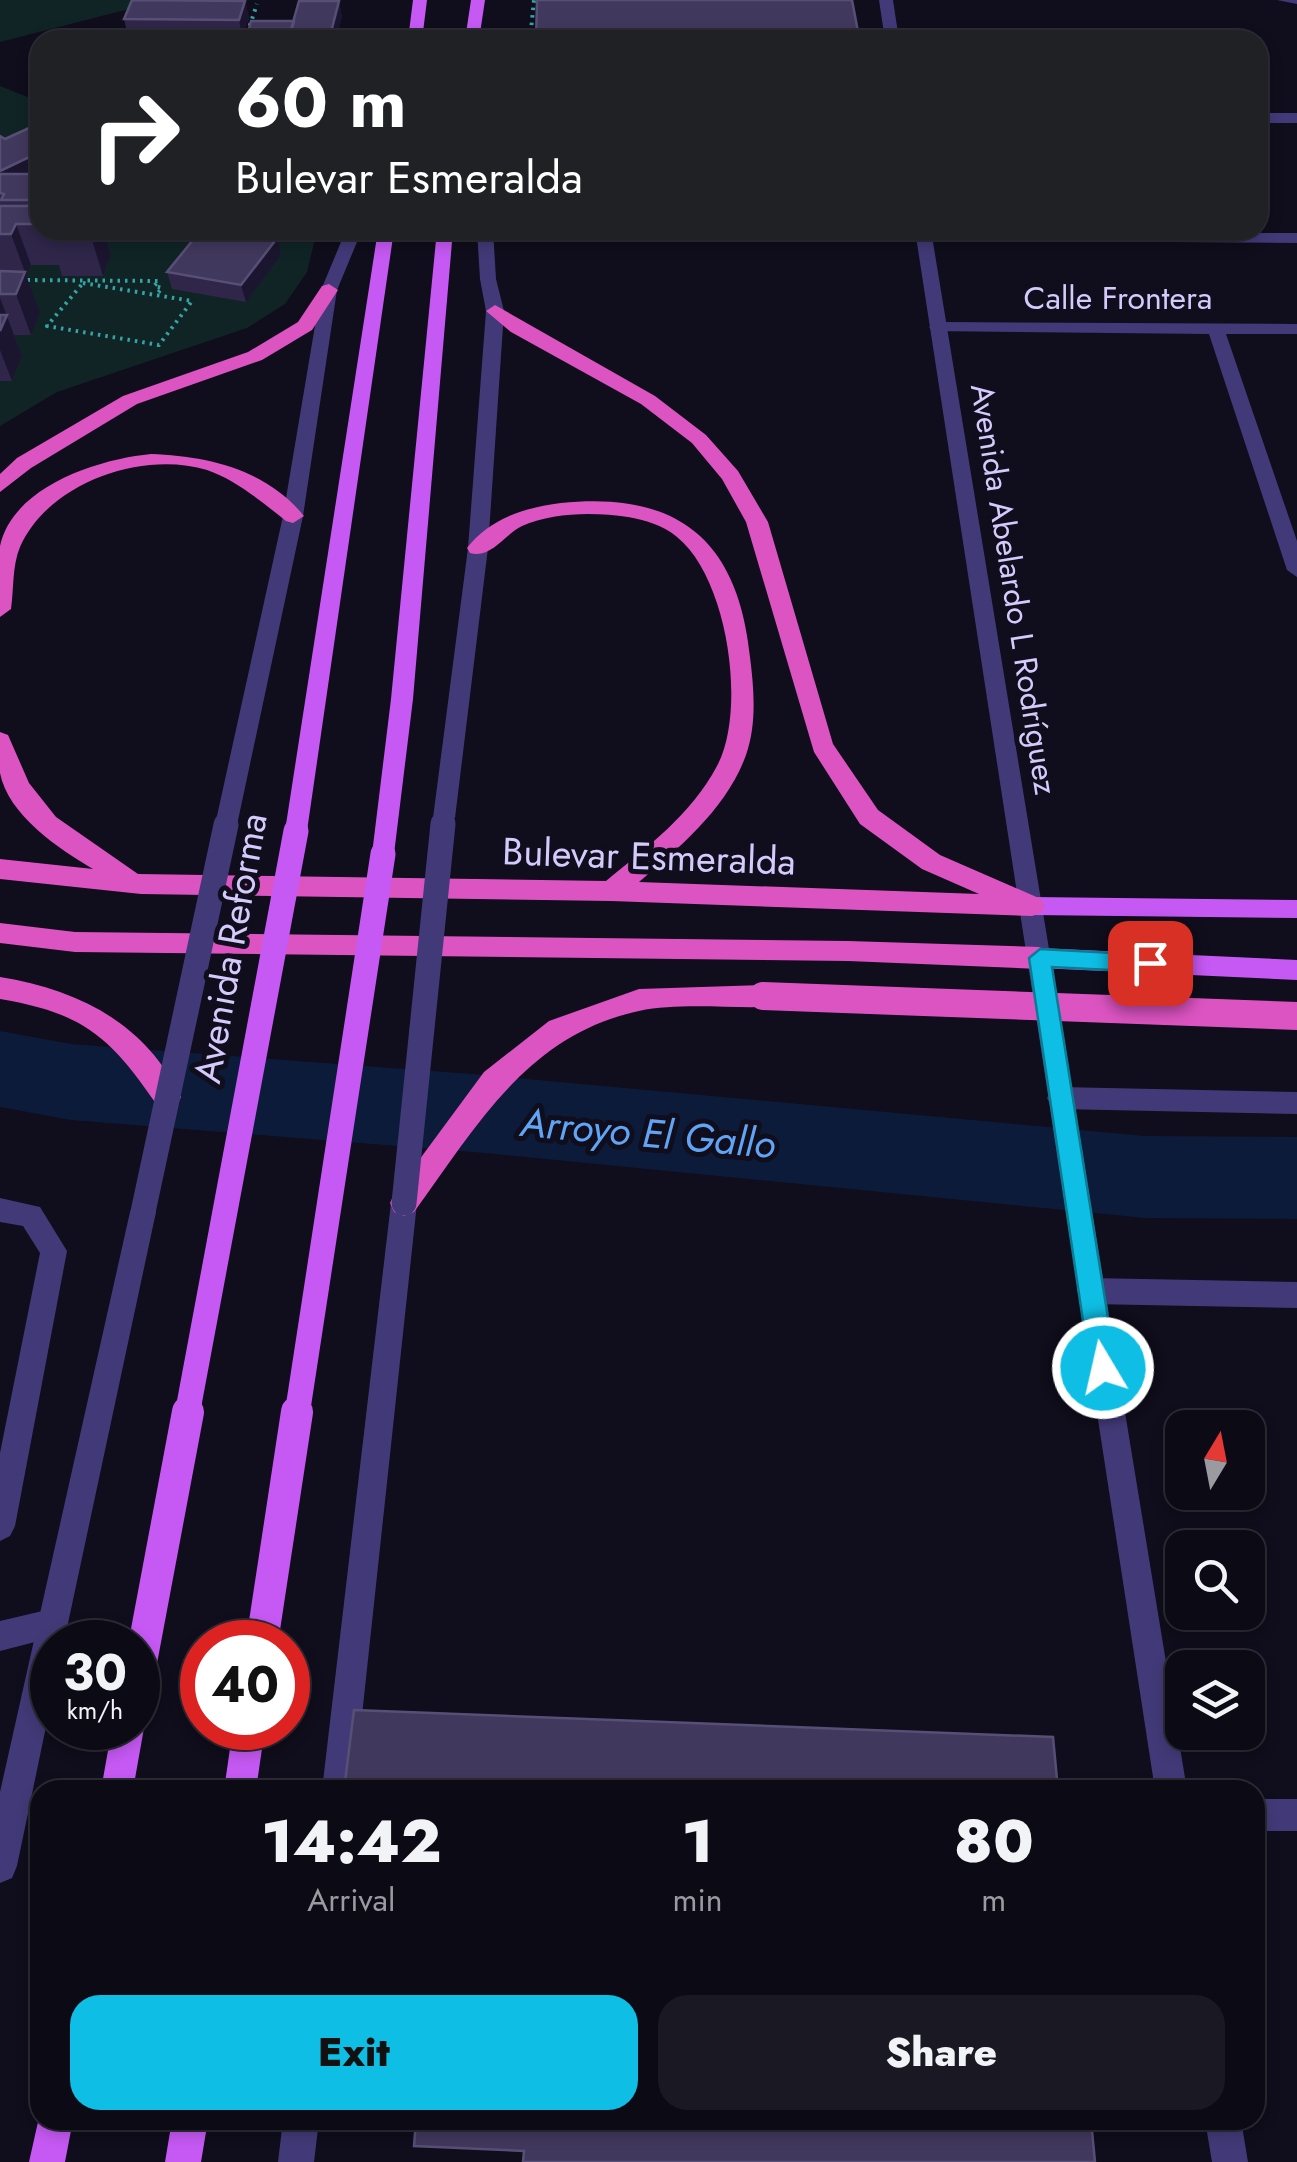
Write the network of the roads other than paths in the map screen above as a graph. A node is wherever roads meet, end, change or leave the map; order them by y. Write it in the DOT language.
graph roads {
  1 [pos="420,0"];
  2 [pos="478,0"];
  3 [pos="886,0"];
  4 [pos="1284,0"];
  5 [pos="1297,0"];
  6 [pos="416,30"];
  7 [pos="474,30"];
  8 [pos="890,30"];
  9 [pos="1268,118"];
  10 [pos="1297,118"];
  11 [pos="1268,238"];
  12 [pos="1297,238"];
  13 [pos="350,240"];
  14 [pos="385,240"];
  15 [pos="445,240"];
  16 [pos="486,240"];
  17 [pos="924,240"];
  18 [pos="328,290"];
  19 [pos="495,311"];
  20 [pos="938,327"];
  21 [pos="1216,329"];
  22 [pos="1297,329"];
  23 [pos="0,486"];
  24 [pos="293,516"];
  25 [pos="478,548"];
  26 [pos="1297,570"];
  27 [pos="0,609"];
  28 [pos="0,741"];
  29 [pos="0,869"];
  30 [pos="141,884"];
  31 [pos="611,891"];
  32 [pos="1032,906"];
  33 [pos="1297,909"];
  34 [pos="0,933"];
  35 [pos="1040,958"];
  36 [pos="1297,970"];
  37 [pos="0,988"];
  38 [pos="1297,1016"];
  39 [pos="167,1097"];
  40 [pos="1060,1098"];
  41 [pos="1297,1103"];
  42 [pos="404,1202"];
  43 [pos="0,1210"];
  44 [pos="1091,1289"];
  45 [pos="1297,1295"];
  46 [pos="0,1526"];
  47 [pos="52,1620"];
  48 [pos="149,1620"];
  49 [pos="265,1620"];
  50 [pos="30,1629"];
  51 [pos="0,1636"];
  52 [pos="30,1702"];
  53 [pos="124,1750"];
  54 [pos="246,1750"];
  55 [pos="118,1780"];
  56 [pos="242,1780"];
  57 [pos="339,1780"];
  58 [pos="1168,1780"];
  59 [pos="8,1784"];
  60 [pos="1265,1815"];
  61 [pos="1297,1815"];
  62 [pos="0,1866"];
  63 [pos="53,2130"];
  64 [pos="188,2130"];
  65 [pos="300,2130"];
  66 [pos="1225,2130"];
  67 [pos="47,2162"];
  68 [pos="183,2162"];
  69 [pos="296,2162"];
  70 [pos="1230,2162"];
  1 -- 6 [label="main road"];
  2 -- 7 [label="main road"];
  3 -- 8 [label="street"];
  4 -- 5 [label="street"];
  9 -- 10 [label="street"];
  11 -- 12 [label="street"];
  13 -- 18 [label="street"];
  14 -- 48 [label="main road, Avenida Reforma, bridge"];
  15 -- 49 [label="main road, bridge"];
  16 -- 19 [label="street"];
  17 -- 20 [label="street, Avenida Abelardo L Rodríguez"];
  18 -- 23 [label="highway"];
  18 -- 24 [label="street"];
  19 -- 25 [label="street"];
  19 -- 32 [label="highway"];
  20 -- 21 [label="street, Calle Frontera"];
  20 -- 32 [label="street, Avenida Abelardo L Rodríguez"];
  21 -- 22 [label="street, Calle Frontera"];
  21 -- 26 [label="street"];
  24 -- 27 [label="highway"];
  24 -- 39 [label="street, bridge"];
  25 -- 31 [label="highway"];
  25 -- 42 [label="street, bridge"];
  28 -- 30 [label="highway"];
  29 -- 30 [label="highway, Bulevar Esmeralda"];
  30 -- 31 [label="highway, Bulevar Esmeralda"];
  31 -- 32 [label="highway, Bulevar Esmeralda"];
  32 -- 33 [label="main road, Bulevar Esmeralda"];
  32 -- 35 [label="street, Avenida Abelardo L Rodríguez"];
  34 -- 35 [label="highway"];
  35 -- 36 [label="main road"];
  35 -- 40 [label="street, Avenida Abelardo L Rodríguez"];
  37 -- 39 [label="highway"];
  38 -- 42 [label="highway, bridge"];
  39 -- 47 [label="street, bridge"];
  40 -- 41 [label="street"];
  40 -- 44 [label="street, Avenida Abelardo L Rodríguez"];
  42 -- 57 [label="street"];
  43 -- 46 [label="street"];
  44 -- 45 [label="street"];
  44 -- 58 [label="street, Avenida Abelardo L Rodríguez"];
  50 -- 51 [label="street"];
  52 -- 59 [label="street"];
  53 -- 55 [label="main road"];
  54 -- 56 [label="main road"];
  59 -- 62 [label="street"];
  60 -- 61 [label="street"];
  63 -- 67 [label="main road"];
  64 -- 68 [label="main road"];
  65 -- 69 [label="street"];
  66 -- 70 [label="street"];
}
